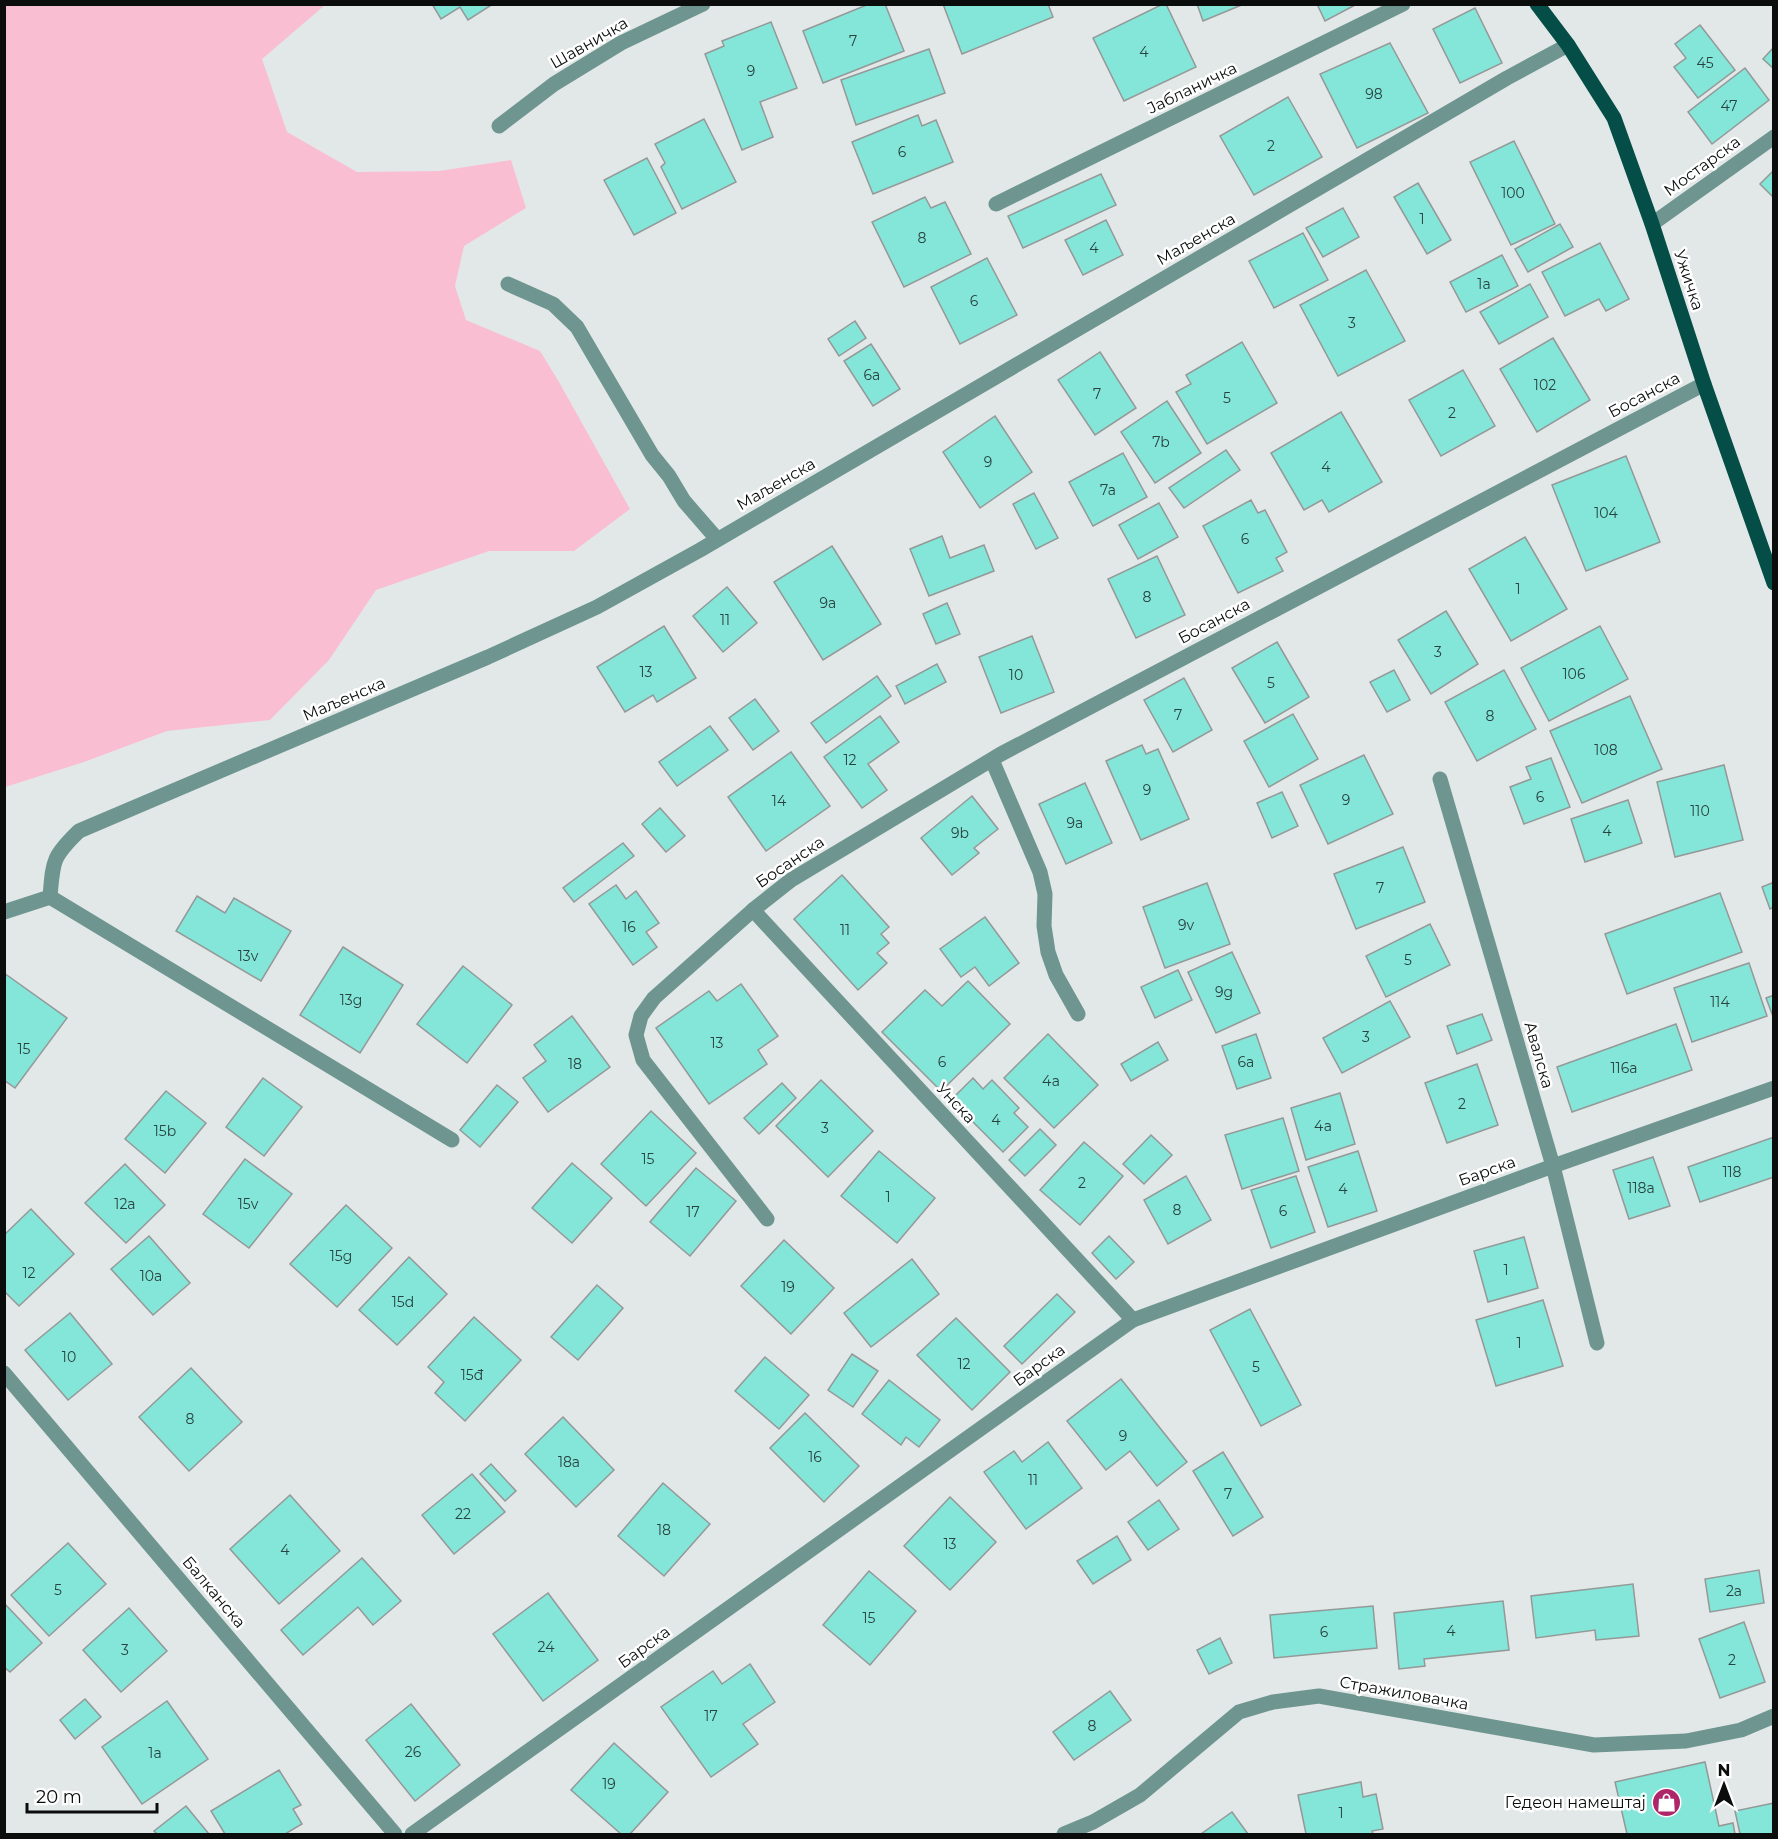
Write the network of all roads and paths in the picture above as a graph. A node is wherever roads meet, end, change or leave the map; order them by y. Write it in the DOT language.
graph roads {
  1 [pos="704,4"];
  2 [pos="1403,4"];
  3 [pos="1537,4"];
  4 [pos="1568,45"];
  5 [pos="499,126"];
  6 [pos="1773,137"];
  7 [pos="996,204"];
  8 [pos="1652,224"];
  9 [pos="508,284"];
  10 [pos="1704,384"];
  11 [pos="717,539"];
  12 [pos="1773,583"];
  13 [pos="992,760"];
  14 [pos="1440,779"];
  15 [pos="50,897"];
  16 [pos="753,910"];
  17 [pos="4,912"];
  18 [pos="1078,1014"];
  19 [pos="1773,1088"];
  20 [pos="452,1140"];
  21 [pos="1552,1166"];
  22 [pos="767,1219"];
  23 [pos="1133,1320"];
  24 [pos="1597,1343"];
  25 [pos="4,1373"];
  26 [pos="1773,1716"];
  27 [pos="395,1834"];
  28 [pos="412,1834"];
  29 [pos="1064,1834"];
  1 -- 5 [label="street, Шавничка"];
  2 -- 7 [label="street, Јабланичка"];
  3 -- 4 [label="main road, Ужичка"];
  4 -- 8 [label="main road, Ужичка"];
  4 -- 11 [label="street, Маљенска"];
  6 -- 8 [label="street, Мостарска"];
  8 -- 10 [label="main road, Ужичка"];
  9 -- 11 [label="street"];
  10 -- 12 [label="main road, Ужичка"];
  10 -- 13 [label="street, Босанска"];
  11 -- 15 [label="street, Маљенска"];
  13 -- 16 [label="street, Босанска"];
  13 -- 18 [label="street"];
  14 -- 21 [label="street, Авалска"];
  15 -- 17 [label="street"];
  15 -- 20 [label="street"];
  16 -- 22 [label="street, Босанска"];
  16 -- 23 [label="street, Унска"];
  19 -- 21 [label="street, Барска"];
  21 -- 23 [label="street, Барска"];
  21 -- 24 [label="street, Авалска"];
  23 -- 28 [label="street, Барска"];
  25 -- 27 [label="street, Балканска"];
  26 -- 29 [label="street, Стражиловачка"];
}
